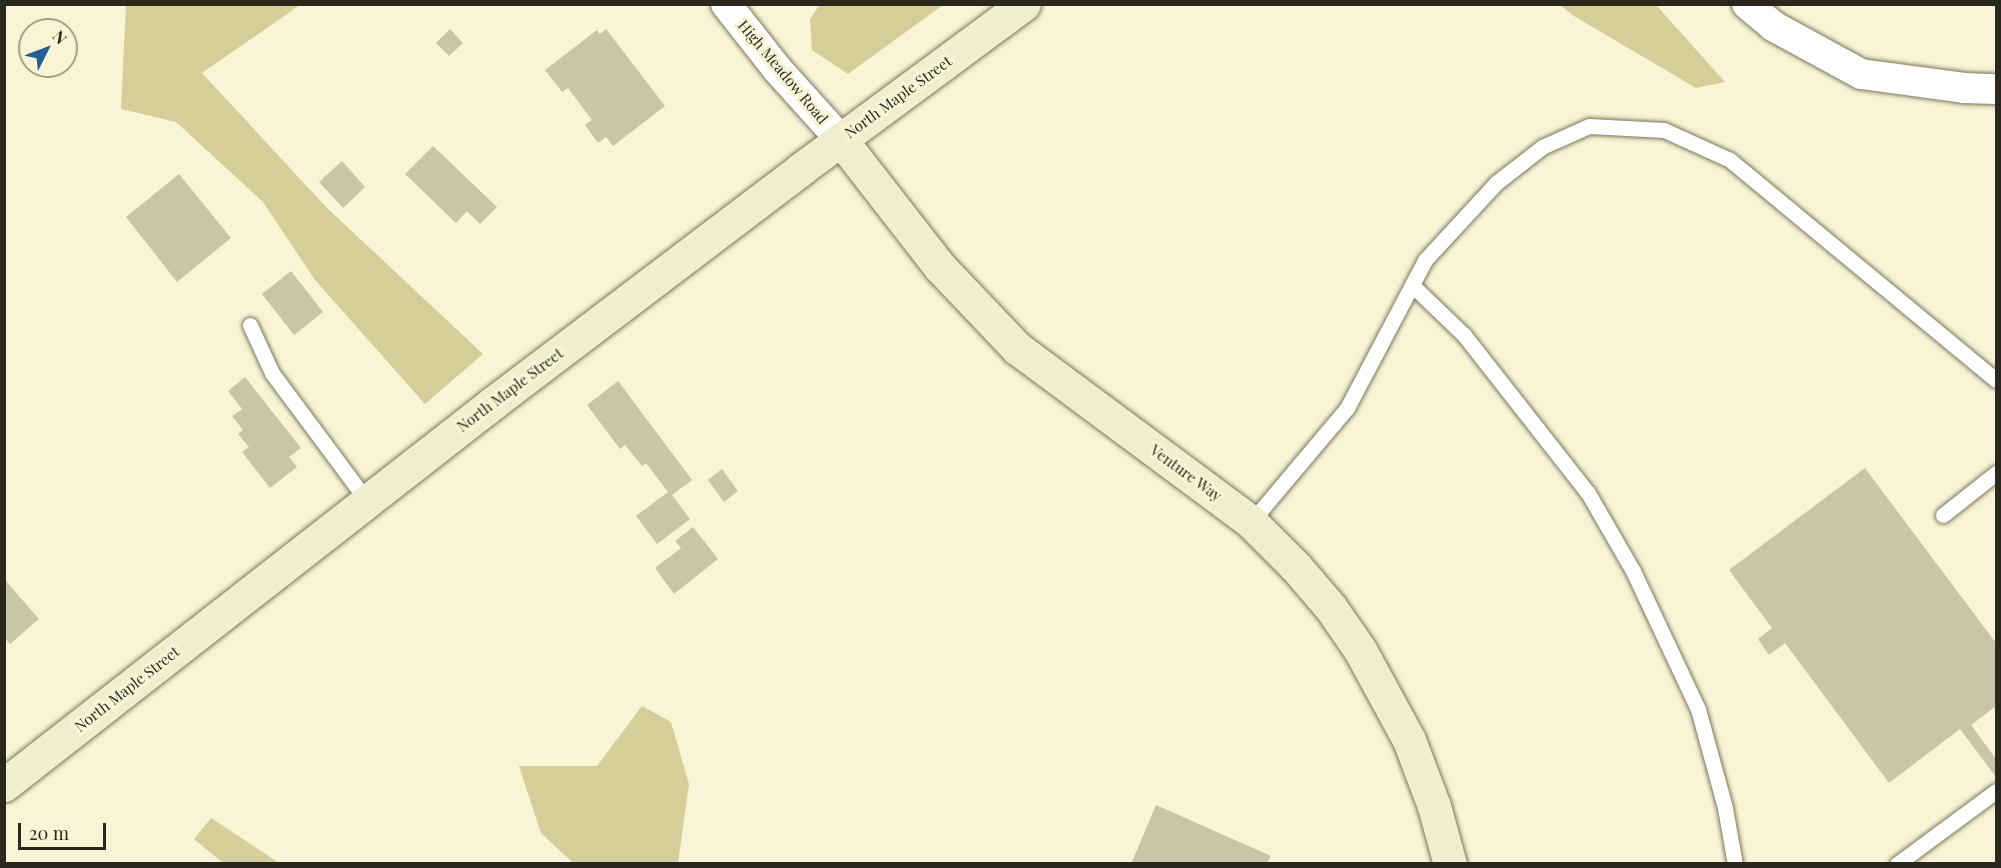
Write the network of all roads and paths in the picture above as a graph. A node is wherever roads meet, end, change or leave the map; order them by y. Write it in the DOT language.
graph roads {
  1 [pos="726,4"];
  2 [pos="1024,4"];
  3 [pos="1747,4"];
  4 [pos="1996,89"];
  5 [pos="841,140"];
  6 [pos="1412,285"];
  7 [pos="250,325"];
  8 [pos="1996,380"];
  9 [pos="1996,473"];
  10 [pos="367,501"];
  11 [pos="1943,515"];
  12 [pos="1251,522"];
  13 [pos="4,785"];
  14 [pos="1996,790"];
  15 [pos="1450,864"];
  16 [pos="1735,864"];
  17 [pos="1897,864"];
  1 -- 5 [label="street, High Meadow Road"];
  2 -- 5 [label="main road, North Maple Street"];
  3 -- 4 [label="street"];
  5 -- 10 [label="main road, North Maple Street"];
  5 -- 12 [label="main road, Venture Way"];
  6 -- 8 [label="lane"];
  6 -- 12 [label="lane"];
  6 -- 16 [label="lane"];
  7 -- 10 [label="lane"];
  9 -- 11 [label="lane"];
  10 -- 13 [label="main road, North Maple Street"];
  12 -- 15 [label="main road, Venture Way"];
  14 -- 17 [label="lane"];
}
